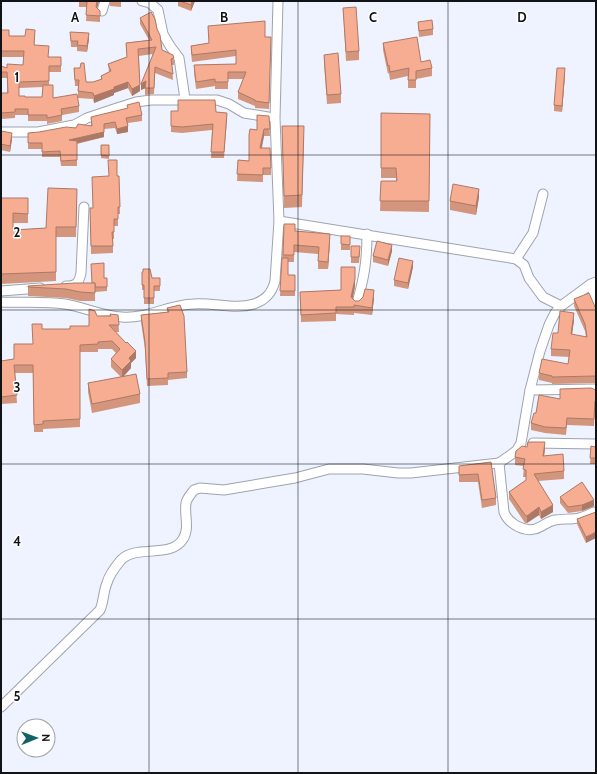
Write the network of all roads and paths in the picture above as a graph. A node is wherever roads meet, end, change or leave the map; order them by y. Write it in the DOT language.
graph roads {
  1 [pos="105,1"];
  2 [pos="142,1"];
  3 [pos="278,1"];
  4 [pos="102,11"];
  5 [pos="185,99"];
  6 [pos="275,118"];
  7 [pos="1,132"];
  8 [pos="542,194"];
  9 [pos="84,207"];
  10 [pos="279,221"];
  11 [pos="367,234"];
  12 [pos="516,259"];
  13 [pos="593,283"];
  14 [pos="1,291"];
  15 [pos="1,302"];
  16 [pos="596,302"];
  17 [pos="357,303"];
  18 [pos="561,306"];
  19 [pos="596,389"];
  20 [pos="530,390"];
  21 [pos="521,443"];
  22 [pos="596,444"];
  23 [pos="499,463"];
  24 [pos="594,512"];
  25 [pos="1,707"];
  1 -- 4 [label="street"];
  2 -- 5 [label="street"];
  3 -- 6 [label="street"];
  5 -- 6 [label="street"];
  5 -- 7 [label="street"];
  6 -- 10 [label="street"];
  8 -- 12 [label="street"];
  9 -- 14 [label="street"];
  10 -- 11 [label="street"];
  10 -- 15 [label="street"];
  11 -- 12 [label="street"];
  11 -- 17 [label="street"];
  12 -- 18 [label="street"];
  13 -- 16 [label="street"];
  13 -- 18 [label="street"];
  18 -- 20 [label="street"];
  19 -- 20 [label="street"];
  20 -- 21 [label="street"];
  21 -- 22 [label="street"];
  21 -- 23 [label="street"];
  23 -- 24 [label="street"];
  23 -- 25 [label="street"];
}
